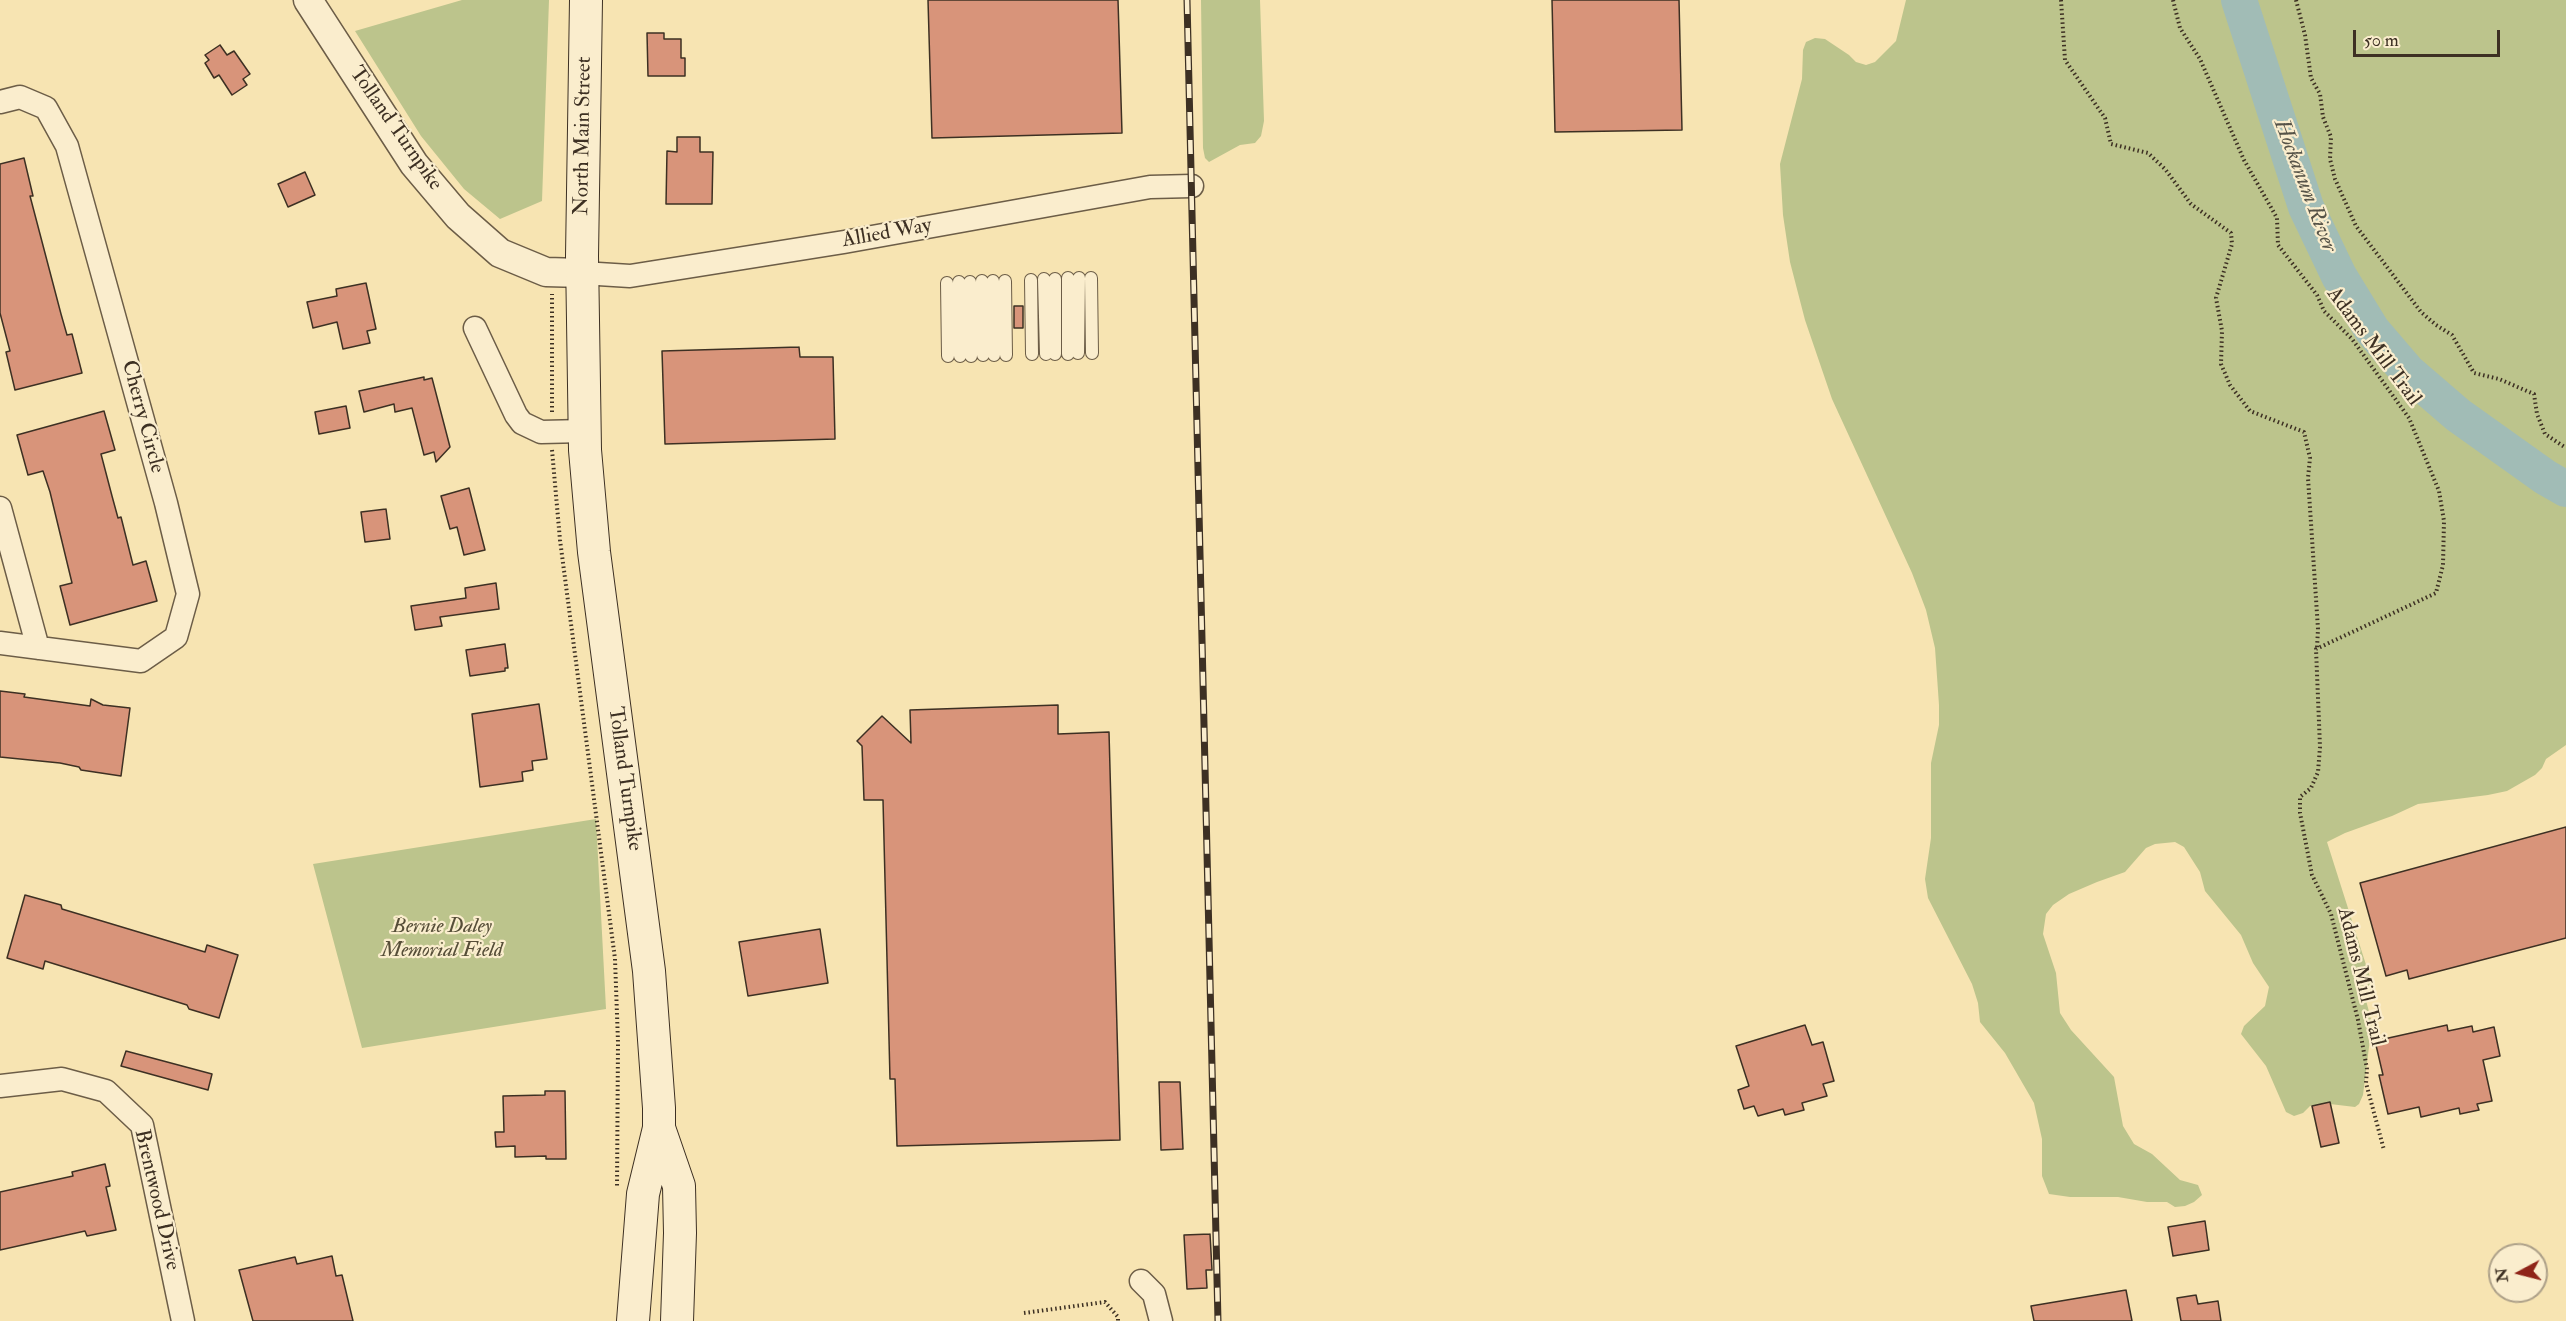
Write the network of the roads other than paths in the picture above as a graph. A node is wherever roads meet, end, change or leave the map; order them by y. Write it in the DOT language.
graph roads {
  1 [pos="308,0"];
  2 [pos="586,0"];
  3 [pos="0,102"];
  4 [pos="1192,186"];
  5 [pos="582,273"];
  6 [pos="976,282"];
  7 [pos="475,328"];
  8 [pos="1092,353"];
  9 [pos="1032,354"];
  10 [pos="977,355"];
  11 [pos="584,432"];
  12 [pos="0,508"];
  13 [pos="0,643"];
  14 [pos="38,648"];
  15 [pos="0,1086"];
  16 [pos="659,1128"];
  17 [pos="1141,1281"];
  18 [pos="183,1321"];
  19 [pos="633,1321"];
  20 [pos="677,1321"];
  21 [pos="1161,1321"];
  1 -- 5 [label="street, Tolland Turnpike"];
  2 -- 5 [label="main road, North Main Street"];
  3 -- 14 [label="street, Cherry Circle"];
  4 -- 5 [label="street, Allied Way"];
  5 -- 11 [label="main road, Tolland Turnpike"];
  6 -- 10 [label="lane"];
  6 -- 10 [label="lane"];
  6 -- 10 [label="lane"];
  7 -- 11 [label="street"];
  8 -- 9 [label="lane"];
  11 -- 16 [label="main road, Tolland Turnpike"];
  12 -- 14 [label="street"];
  13 -- 14 [label="street, Cherry Circle"];
  15 -- 18 [label="street, Brentwood Drive"];
  16 -- 19 [label="main road, Tolland Turnpike"];
  16 -- 20 [label="main road, Tolland Turnpike"];
  17 -- 21 [label="street"];
}
